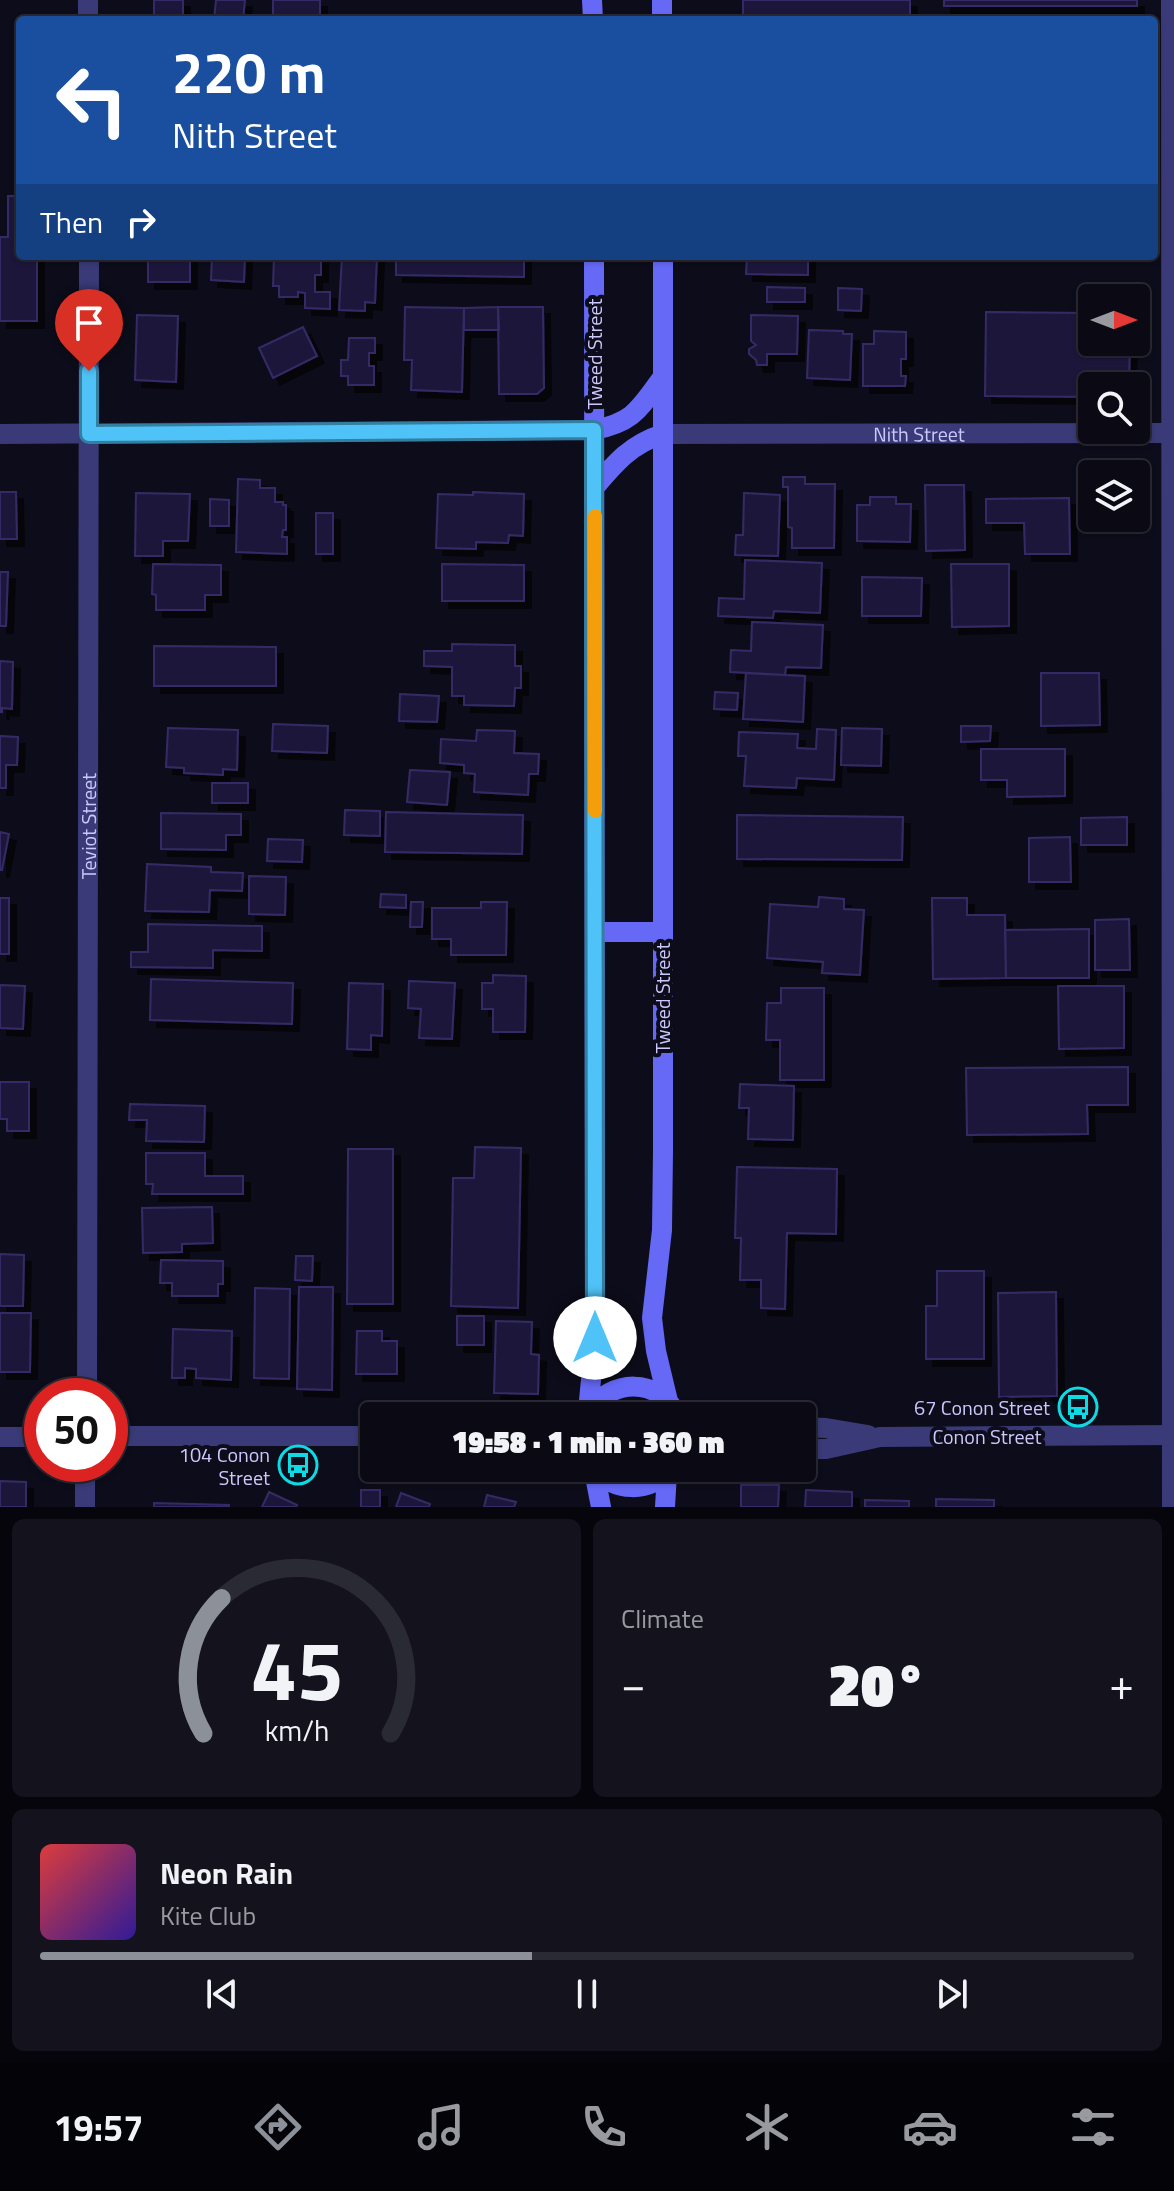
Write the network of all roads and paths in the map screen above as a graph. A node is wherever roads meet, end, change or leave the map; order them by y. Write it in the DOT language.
graph roads {
  1 [pos="1171,0"];
  2 [pos="89,260"];
  3 [pos="594,260"];
  4 [pos="663,260"];
  5 [pos="662,378"];
  6 [pos="594,430"];
  7 [pos="1173,433"];
  8 [pos="0,434"];
  9 [pos="89,434"];
  10 [pos="663,434"];
  11 [pos="594,488"];
  12 [pos="595,932"];
  13 [pos="662,932"];
  14 [pos="87,1378"];
  15 [pos="584,1402"];
  16 [pos="595,1402"];
  17 [pos="666,1402"];
  18 [pos="672,1402"];
  19 [pos="816,1428"];
  20 [pos="1173,1435"];
  21 [pos="128,1436"];
  22 [pos="360,1436"];
  23 [pos="0,1437"];
  24 [pos="24,1437"];
  25 [pos="880,1437"];
  26 [pos="816,1449"];
  27 [pos="85,1482"];
  28 [pos="596,1482"];
  29 [pos="611,1482"];
  30 [pos="651,1482"];
  31 [pos="668,1482"];
  32 [pos="85,1507"];
  33 [pos="601,1507"];
  34 [pos="665,1507"];
  35 [pos="1172,1507"];
  1 -- 7 [label="street"];
  2 -- 9 [label="street, Teviot Street"];
  3 -- 6 [label="main road, Tweed Street"];
  4 -- 5 [label="main road, Tweed Street"];
  5 -- 6 [label="main road"];
  5 -- 10 [label="main road, Tweed Street"];
  6 -- 9 [label="street"];
  6 -- 11 [label="main road, Tweed Street"];
  7 -- 10 [label="street, Nith Street"];
  7 -- 20 [label="street"];
  8 -- 9 [label="street"];
  9 -- 14 [label="street, Teviot Street"];
  10 -- 11 [label="main road"];
  10 -- 13 [label="main road, Tweed Street"];
  11 -- 12 [label="main road, Tweed Street"];
  12 -- 13 [label="main road"];
  12 -- 15 [label="main road, Tweed Street"];
  13 -- 18 [label="main road, Tweed Street"];
  16 -- 17 [label="main road"];
  19 -- 25 [label="street"];
  20 -- 25 [label="street, Conon Street"];
  20 -- 35 [label="street"];
  21 -- 22 [label="street"];
  23 -- 24 [label="street"];
  25 -- 26 [label="street, Conon Street"];
  27 -- 32 [label="street"];
  28 -- 33 [label="main road"];
  29 -- 30 [label="main road"];
  31 -- 34 [label="main road"];
}
